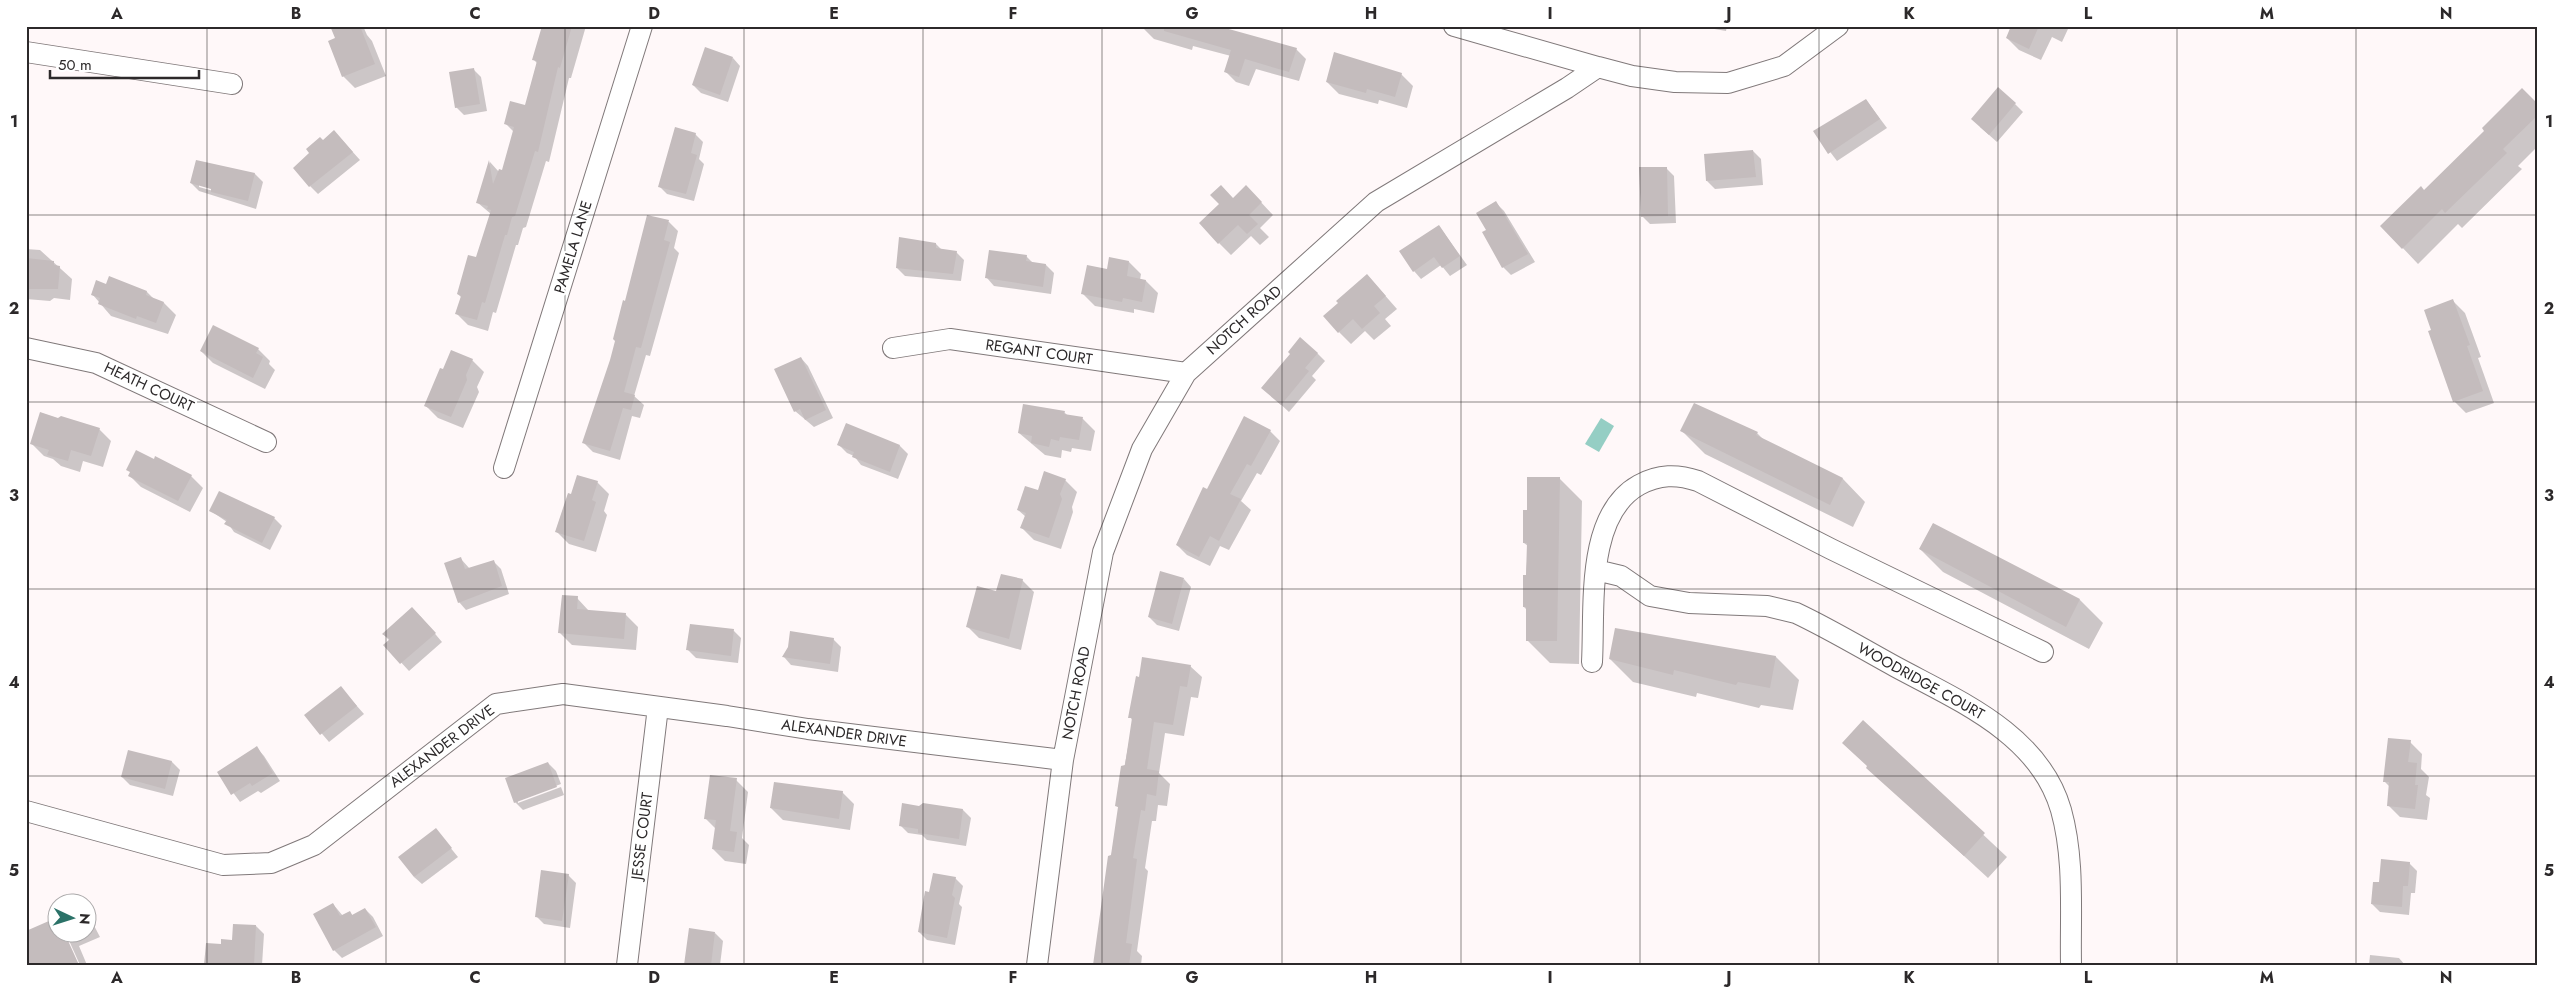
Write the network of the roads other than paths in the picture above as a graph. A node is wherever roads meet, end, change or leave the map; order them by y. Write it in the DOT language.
graph roads {
  1 [pos="642,26"];
  2 [pos="1454,26"];
  3 [pos="1838,26"];
  4 [pos="26,52"];
  5 [pos="1598,67"];
  6 [pos="232,84"];
  7 [pos="26,348"];
  8 [pos="893,348"];
  9 [pos="1186,373"];
  10 [pos="266,442"];
  11 [pos="504,468"];
  12 [pos="1596,570"];
  13 [pos="2043,652"];
  14 [pos="1592,662"];
  15 [pos="658,707"];
  16 [pos="1063,760"];
  17 [pos="26,810"];
  18 [pos="626,965"];
  19 [pos="1037,965"];
  20 [pos="2071,965"];
  1 -- 11 [label="street, PAMELA LANE"];
  2 -- 5 [label="street"];
  3 -- 5 [label="street"];
  4 -- 6 [label="street"];
  5 -- 9 [label="street, NOTCH ROAD"];
  7 -- 10 [label="street, HEATH COURT"];
  8 -- 9 [label="street, REGANT COURT"];
  9 -- 16 [label="street, NOTCH ROAD"];
  12 -- 13 [label="street"];
  12 -- 14 [label="street"];
  12 -- 20 [label="street, WOODRIDGE COURT"];
  15 -- 16 [label="street, ALEXANDER DRIVE"];
  15 -- 17 [label="street, ALEXANDER DRIVE"];
  15 -- 18 [label="street, JESSE COURT"];
  16 -- 19 [label="street, NOTCH ROAD"];
}
